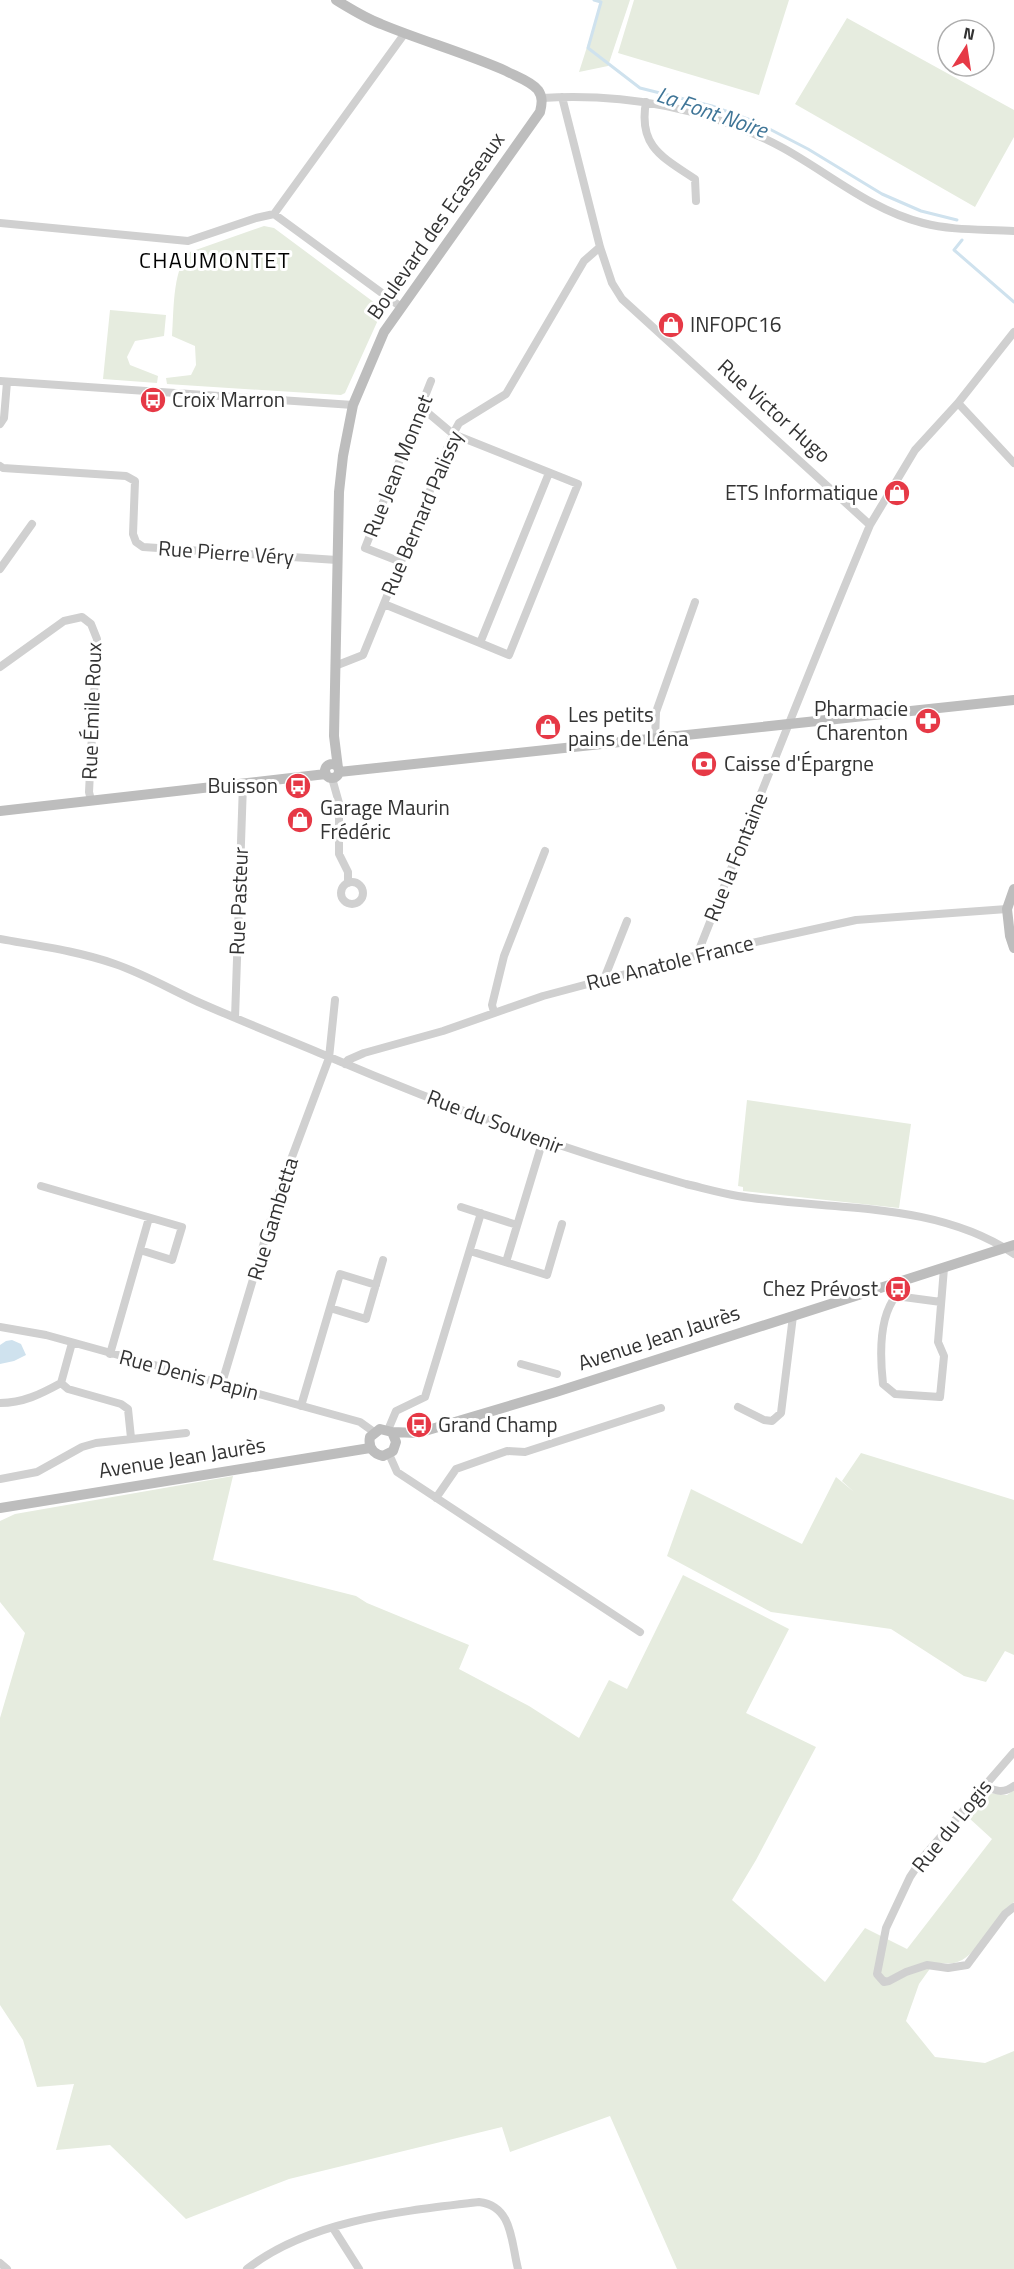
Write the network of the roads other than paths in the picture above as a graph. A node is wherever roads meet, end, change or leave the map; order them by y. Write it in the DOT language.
graph roads {
  1 [pos="336,0"];
  2 [pos="405,33"];
  3 [pos="562,96"];
  4 [pos="542,98"];
  5 [pos="646,102"];
  6 [pos="696,201"];
  7 [pos="274,214"];
  8 [pos="0,223"];
  9 [pos="1014,231"];
  10 [pos="600,247"];
  11 [pos="400,307"];
  12 [pos="1014,332"];
  13 [pos="3,381"];
  14 [pos="431,381"];
  15 [pos="958,403"];
  16 [pos="353,405"];
  17 [pos="421,407"];
  18 [pos="0,424"];
  19 [pos="453,434"];
  20 [pos="1014,464"];
  21 [pos="0,466"];
  22 [pos="549,473"];
  23 [pos="32,524"];
  24 [pos="870,525"];
  25 [pos="337,560"];
  26 [pos="401,562"];
  27 [pos="0,569"];
  28 [pos="694,602"];
  29 [pos="384,604"];
  30 [pos="480,643"];
  31 [pos="335,666"];
  32 [pos="0,667"];
  33 [pos="1014,700"];
  34 [pos="788,725"];
  35 [pos="655,740"];
  36 [pos="332,772"];
  37 [pos="243,783"];
  38 [pos="91,800"];
  39 [pos="0,811"];
  40 [pos="545,851"];
  41 [pos="348,883"];
  42 [pos="1014,889"];
  43 [pos="1007,909"];
  44 [pos="627,921"];
  45 [pos="0,939"];
  46 [pos="1014,948"];
  47 [pos="697,955"];
  48 [pos="604,979"];
  49 [pos="335,1000"];
  50 [pos="494,1012"];
  51 [pos="236,1018"];
  52 [pos="329,1058"];
  53 [pos="345,1064"];
  54 [pos="543,1140"];
  55 [pos="40,1186"];
  56 [pos="461,1207"];
  57 [pos="481,1213"];
  58 [pos="149,1218"];
  59 [pos="562,1224"];
  60 [pos="517,1225"];
  61 [pos="1011,1249"];
  62 [pos="140,1250"];
  63 [pos="470,1251"];
  64 [pos="383,1260"];
  65 [pos="506,1262"];
  66 [pos="944,1268"];
  67 [pos="376,1285"];
  68 [pos="941,1302"];
  69 [pos="330,1308"];
  70 [pos="793,1316"];
  71 [pos="0,1327"];
  72 [pos="72,1343"];
  73 [pos="110,1354"];
  74 [pos="521,1364"];
  75 [pos="557,1374"];
  76 [pos="61,1383"];
  77 [pos="222,1383"];
  78 [pos="0,1403"];
  79 [pos="301,1406"];
  80 [pos="738,1407"];
  81 [pos="661,1408"];
  82 [pos="390,1431"];
  83 [pos="374,1432"];
  84 [pos="186,1433"];
  85 [pos="418,1433"];
  86 [pos="131,1438"];
  87 [pos="370,1448"];
  88 [pos="392,1451"];
  89 [pos="0,1479"];
  90 [pos="436,1498"];
  91 [pos="0,1508"];
  92 [pos="640,1632"];
  93 [pos="1014,1752"];
  94 [pos="984,1786"];
  95 [pos="1014,1786"];
  96 [pos="1014,1907"];
  97 [pos="333,2228"];
  98 [pos="0,2262"];
  99 [pos="8,2269"];
  100 [pos="247,2269"];
  101 [pos="359,2269"];
  102 [pos="518,2269"];
  1 -- 2 [label="main road"];
  2 -- 4 [label="main road"];
  2 -- 7 [label="street"];
  3 -- 4 [label="street"];
  3 -- 5 [label="street"];
  3 -- 10 [label="street, Rue Victor Hugo"];
  4 -- 11 [label="main road, Boulevard des Ecasseaux"];
  5 -- 6 [label="street"];
  5 -- 9 [label="street"];
  7 -- 8 [label="street"];
  7 -- 11 [label="street"];
  10 -- 19 [label="street, Rue Bernard Palissy"];
  10 -- 24 [label="street, Rue Victor Hugo"];
  11 -- 16 [label="main road, Boulevard des Ecasseaux"];
  12 -- 15 [label="street"];
  13 -- 16 [label="street"];
  13 -- 18 [label="street"];
  14 -- 17 [label="street, Rue Jean Monnet"];
  15 -- 20 [label="street"];
  15 -- 24 [label="street"];
  16 -- 25 [label="main road, Boulevard des Ecasseaux"];
  17 -- 19 [label="street"];
  17 -- 26 [label="street, Rue Jean Monnet"];
  19 -- 22 [label="street"];
  19 -- 26 [label="street, Rue Bernard Palissy"];
  21 -- 25 [label="street, Rue Pierre Véry"];
  22 -- 30 [label="street"];
  22 -- 30 [label="street"];
  23 -- 27 [label="street"];
  24 -- 34 [label="street"];
  25 -- 31 [label="main road, Boulevard des Ecasseaux"];
  26 -- 29 [label="street, Rue Bernard Palissy"];
  28 -- 35 [label="street"];
  29 -- 30 [label="street"];
  29 -- 31 [label="street, Rue Bernard Palissy"];
  31 -- 36 [label="main road, Boulevard des Ecasseaux"];
  32 -- 38 [label="street, Rue Émile Roux"];
  33 -- 34 [label="main road"];
  34 -- 35 [label="main road"];
  34 -- 47 [label="street, Rue la Fontaine"];
  35 -- 36 [label="main road"];
  36 -- 37 [label="main road"];
  36 -- 41 [label="street"];
  37 -- 38 [label="main road"];
  37 -- 51 [label="street, Rue Pasteur"];
  38 -- 39 [label="main road"];
  40 -- 50 [label="street"];
  42 -- 43 [label="main road"];
  43 -- 46 [label="main road"];
  43 -- 47 [label="street, Rue Anatole France"];
  44 -- 48 [label="street"];
  45 -- 51 [label="street, Rue du Souvenir"];
  47 -- 48 [label="street, Rue Anatole France"];
  48 -- 50 [label="street, Rue Anatole France"];
  49 -- 52 [label="street, Rue Gambetta"];
  50 -- 53 [label="street, Rue Anatole France"];
  51 -- 52 [label="street, Rue du Souvenir"];
  52 -- 53 [label="street, Rue du Souvenir"];
  52 -- 77 [label="street, Rue Gambetta"];
  53 -- 54 [label="street, Rue du Souvenir"];
  54 -- 60 [label="street"];
  54 -- 61 [label="street, Rue du Souvenir"];
  55 -- 58 [label="street"];
  56 -- 57 [label="street"];
  57 -- 60 [label="street"];
  57 -- 63 [label="street"];
  58 -- 62 [label="street"];
  58 -- 62 [label="street"];
  59 -- 65 [label="street"];
  60 -- 65 [label="street"];
  61 -- 66 [label="main road, Avenue Jean Jaurès"];
  62 -- 73 [label="street"];
  63 -- 65 [label="street"];
  63 -- 82 [label="street"];
  64 -- 67 [label="street"];
  66 -- 68 [label="street"];
  66 -- 70 [label="main road, Avenue Jean Jaurès"];
  67 -- 69 [label="street"];
  67 -- 69 [label="street"];
  68 -- 68 [label="street"];
  69 -- 79 [label="street"];
  70 -- 80 [label="street"];
  70 -- 85 [label="main road, Avenue Jean Jaurès"];
  71 -- 72 [label="street, Rue Denis Papin"];
  72 -- 73 [label="street, Rue Denis Papin"];
  72 -- 76 [label="street"];
  73 -- 77 [label="street, Rue Denis Papin"];
  74 -- 75 [label="street"];
  76 -- 78 [label="street"];
  76 -- 86 [label="street"];
  77 -- 79 [label="street, Rue Denis Papin"];
  79 -- 83 [label="street, Rue Denis Papin"];
  81 -- 90 [label="street"];
  82 -- 83 [label="main road"];
  82 -- 85 [label="main road, Avenue Jean Jaurès"];
  82 -- 88 [label="main road"];
  83 -- 87 [label="main road"];
  84 -- 86 [label="street"];
  85 -- 88 [label="main road, Avenue Jean Jaurès"];
  86 -- 89 [label="street"];
  87 -- 88 [label="main road"];
  87 -- 91 [label="main road, Avenue Jean Jaurès"];
  88 -- 90 [label="street"];
  90 -- 92 [label="street"];
  93 -- 94 [label="street, Rue du Logis"];
  94 -- 95 [label="street"];
  94 -- 96 [label="street, Rue du Logis"];
  97 -- 100 [label="street"];
  97 -- 101 [label="street"];
  97 -- 102 [label="street"];
  98 -- 99 [label="street"];
}
